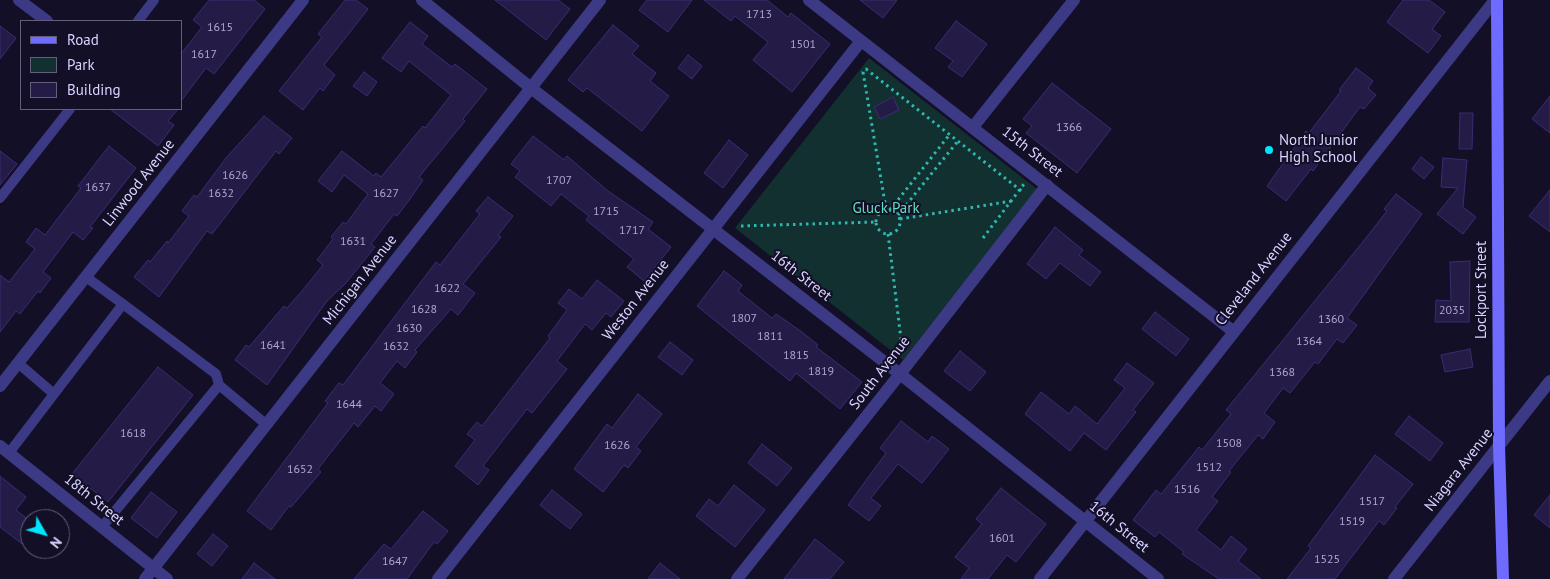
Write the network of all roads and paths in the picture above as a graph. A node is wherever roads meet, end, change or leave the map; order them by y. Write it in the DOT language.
graph roads {
  1 [pos="20,0"];
  2 [pos="154,0"];
  3 [pos="303,0"];
  4 [pos="422,0"];
  5 [pos="600,0"];
  6 [pos="809,0"];
  7 [pos="1074,0"];
  8 [pos="1496,0"];
  9 [pos="47,20"];
  10 [pos="139,20"];
  11 [pos="861,40"];
  12 [pos="531,88"];
  13 [pos="69,110"];
  14 [pos="973,127"];
  15 [pos="950,134"];
  16 [pos="958,140"];
  17 [pos="1025,184"];
  18 [pos="1047,185"];
  19 [pos="1020,190"];
  20 [pos="1027,195"];
  21 [pos="0,198"];
  22 [pos="1012,201"];
  23 [pos="888,209"];
  24 [pos="899,217"];
  25 [pos="876,222"];
  26 [pos="741,226"];
  27 [pos="713,228"];
  28 [pos="888,234"];
  29 [pos="983,238"];
  30 [pos="86,277"];
  31 [pos="123,304"];
  32 [pos="1234,332"];
  33 [pos="902,350"];
  34 [pos="18,363"];
  35 [pos="900,374"];
  36 [pos="1550,380"];
  37 [pos="219,385"];
  38 [pos="0,386"];
  39 [pos="54,394"];
  40 [pos="267,425"];
  41 [pos="1499,445"];
  42 [pos="4,449"];
  43 [pos="1086,521"];
  44 [pos="102,527"];
  45 [pos="153,568"];
  46 [pos="145,579"];
  47 [pos="167,579"];
  48 [pos="438,579"];
  49 [pos="737,579"];
  50 [pos="1040,579"];
  51 [pos="1158,579"];
  52 [pos="1394,579"];
  53 [pos="1503,579"];
  1 -- 9 [label="street"];
  2 -- 10 [label="lane"];
  3 -- 30 [label="street, Linwood Avenue"];
  4 -- 12 [label="street, 16th Street"];
  5 -- 12 [label="street, Michigan Avenue"];
  6 -- 11 [label="street, 15th Street"];
  7 -- 14 [label="street"];
  8 -- 32 [label="street, Cleveland Avenue"];
  8 -- 41 [label="main road, Lockport Street"];
  11 -- 14 [label="street, 15th Street"];
  11 -- 27 [label="street, Weston Avenue"];
  12 -- 27 [label="street, 16th Street"];
  12 -- 40 [label="street, Michigan Avenue"];
  13 -- 21 [label="lane"];
  14 -- 18 [label="street, 15th Street"];
  15 -- 16 [label="path"];
  15 -- 23 [label="path"];
  15 -- 23 [label="path"];
  16 -- 19 [label="path"];
  16 -- 24 [label="path"];
  17 -- 19 [label="path"];
  18 -- 32 [label="street, 15th Street"];
  18 -- 35 [label="street, South Avenue"];
  19 -- 20 [label="path"];
  19 -- 22 [label="path"];
  22 -- 24 [label="path"];
  22 -- 29 [label="path"];
  23 -- 24 [label="path"];
  23 -- 25 [label="path"];
  24 -- 28 [label="path"];
  25 -- 26 [label="path"];
  25 -- 28 [label="path"];
  27 -- 35 [label="street, 16th Street"];
  27 -- 48 [label="street, Weston Avenue"];
  28 -- 33 [label="path"];
  30 -- 31 [label="lane"];
  30 -- 34 [label="street, Linwood Avenue"];
  31 -- 37 [label="lane"];
  31 -- 39 [label="lane"];
  32 -- 43 [label="street, Cleveland Avenue"];
  34 -- 38 [label="street, Linwood Avenue"];
  34 -- 39 [label="lane"];
  35 -- 43 [label="street, 16th Street"];
  35 -- 49 [label="street, South Avenue"];
  36 -- 41 [label="street, Niagara Avenue"];
  37 -- 40 [label="lane"];
  37 -- 44 [label="lane"];
  39 -- 42 [label="lane"];
  40 -- 45 [label="street, Michigan Avenue"];
  41 -- 52 [label="street, Niagara Avenue"];
  41 -- 53 [label="main road, Lockport Street"];
  42 -- 44 [label="street, 18th Street"];
  43 -- 50 [label="street, Cleveland Avenue"];
  43 -- 51 [label="street, 16th Street"];
  44 -- 45 [label="street, 18th Street"];
  45 -- 46 [label="street, Michigan Avenue"];
  45 -- 47 [label="street, 18th Street"];
}
